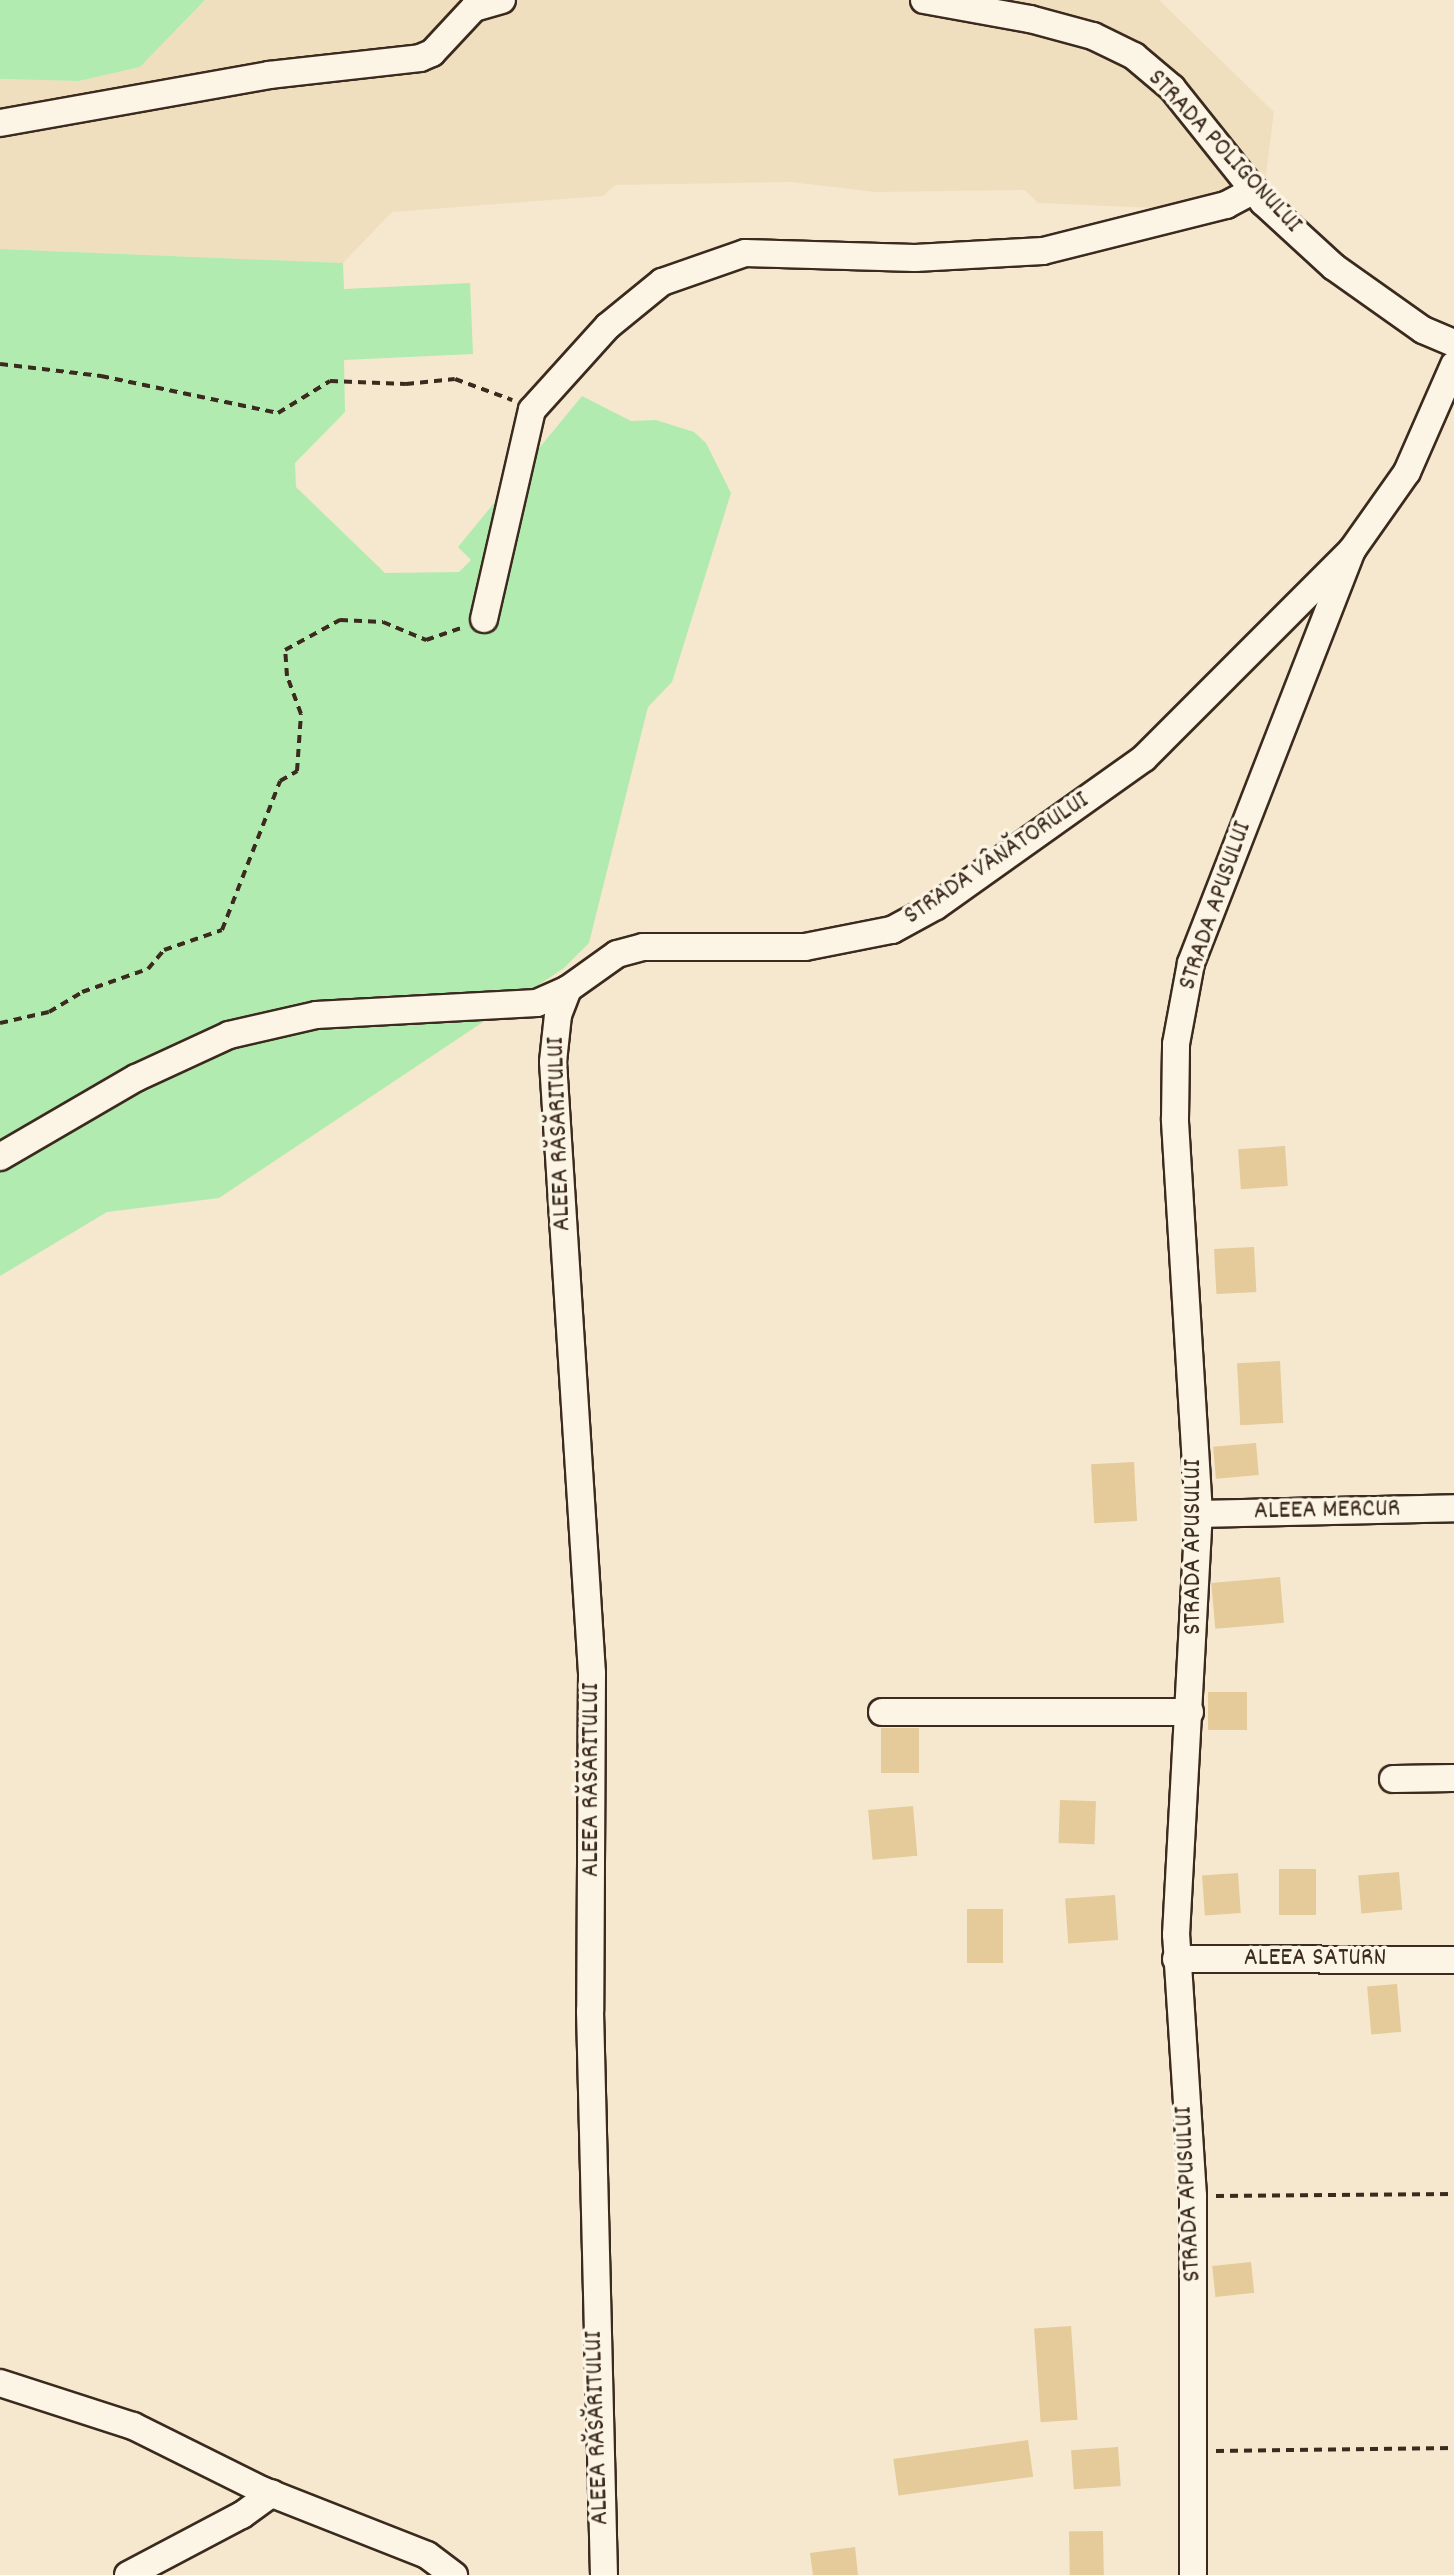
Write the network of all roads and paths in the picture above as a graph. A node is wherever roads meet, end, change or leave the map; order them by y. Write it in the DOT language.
graph roads {
  1 [pos="502,0"];
  2 [pos="924,0"];
  3 [pos="0,123"];
  4 [pos="1254,190"];
  5 [pos="1454,343"];
  6 [pos="0,364"];
  7 [pos="1454,365"];
  8 [pos="532,410"];
  9 [pos="1352,550"];
  10 [pos="484,619"];
  11 [pos="568,989"];
  12 [pos="0,1023"];
  13 [pos="0,1157"];
  14 [pos="1454,1508"];
  15 [pos="1199,1514"];
  16 [pos="882,1712"];
  17 [pos="1190,1712"];
  18 [pos="1454,1778"];
  19 [pos="1393,1779"];
  20 [pos="1176,1959"];
  21 [pos="1454,1960"];
  22 [pos="1454,2194"];
  23 [pos="1193,2196"];
  24 [pos="0,2383"];
  25 [pos="1454,2448"];
  26 [pos="1194,2451"];
  27 [pos="272,2493"];
  28 [pos="128,2575"];
  29 [pos="454,2575"];
  30 [pos="604,2575"];
  31 [pos="1193,2575"];
  1 -- 3 [label="street"];
  2 -- 4 [label="street, STRADA POLIGONULUI"];
  4 -- 5 [label="street, STRADA POLIGONULUI"];
  4 -- 8 [label="street"];
  6 -- 8 [label="path"];
  7 -- 9 [label="street, STRADA VÂNĂTORULUI"];
  8 -- 10 [label="street"];
  9 -- 11 [label="street, STRADA VÂNĂTORULUI"];
  9 -- 15 [label="street, STRADA APUSULUI"];
  10 -- 12 [label="path"];
  11 -- 13 [label="street, STRADA VÂNĂTORULUI"];
  11 -- 30 [label="street, ALEEA RĂSĂRITULUI"];
  14 -- 15 [label="street, ALEEA MERCUR"];
  15 -- 17 [label="street, STRADA APUSULUI"];
  16 -- 17 [label="street"];
  17 -- 20 [label="street, STRADA APUSULUI"];
  18 -- 19 [label="street"];
  20 -- 21 [label="street, ALEEA SATURN"];
  20 -- 23 [label="street, STRADA APUSULUI"];
  22 -- 23 [label="path"];
  23 -- 26 [label="street, STRADA APUSULUI"];
  24 -- 27 [label="street"];
  25 -- 26 [label="path"];
  26 -- 31 [label="street, STRADA APUSULUI"];
  27 -- 28 [label="street"];
  27 -- 29 [label="street"];
}
